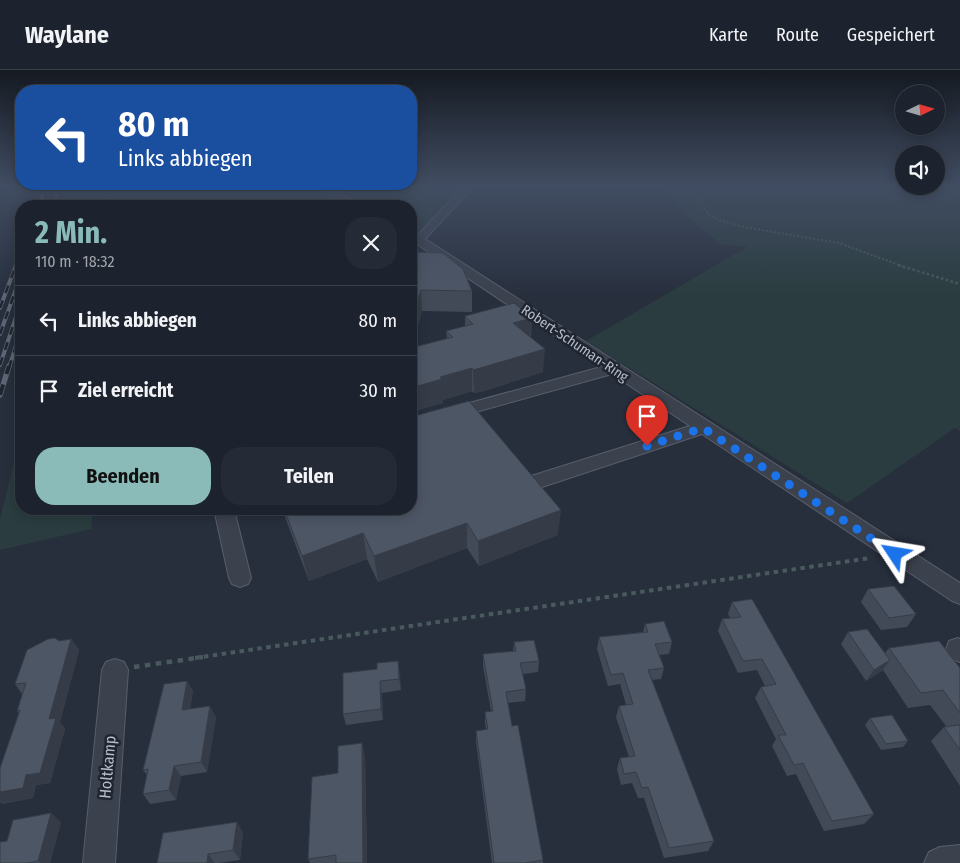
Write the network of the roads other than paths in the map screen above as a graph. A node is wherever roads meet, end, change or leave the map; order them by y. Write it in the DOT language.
graph roads {
  1 [pos="435,223"];
  2 [pos="417,237"];
  3 [pos="417,239"];
  4 [pos="613,369"];
  5 [pos="417,423"];
  6 [pos="703,428"];
  7 [pos="535,482"];
  8 [pos="225,515"];
  9 [pos="240,578"];
  10 [pos="960,596"];
  11 [pos="115,670"];
  12 [pos="960,861"];
  13 [pos="99,863"];
  14 [pos="940,863"];
  1 -- 2 [label="street, Robert-Schuman-Ring"];
  3 -- 4 [label="street, Robert-Schuman-Ring"];
  4 -- 5 [label="street"];
  4 -- 6 [label="street, Robert-Schuman-Ring"];
  6 -- 7 [label="street"];
  6 -- 10 [label="street, Robert-Schuman-Ring"];
  8 -- 9 [label="street"];
  11 -- 13 [label="street, Holtkamp"];
  12 -- 14 [label="street"];
}
